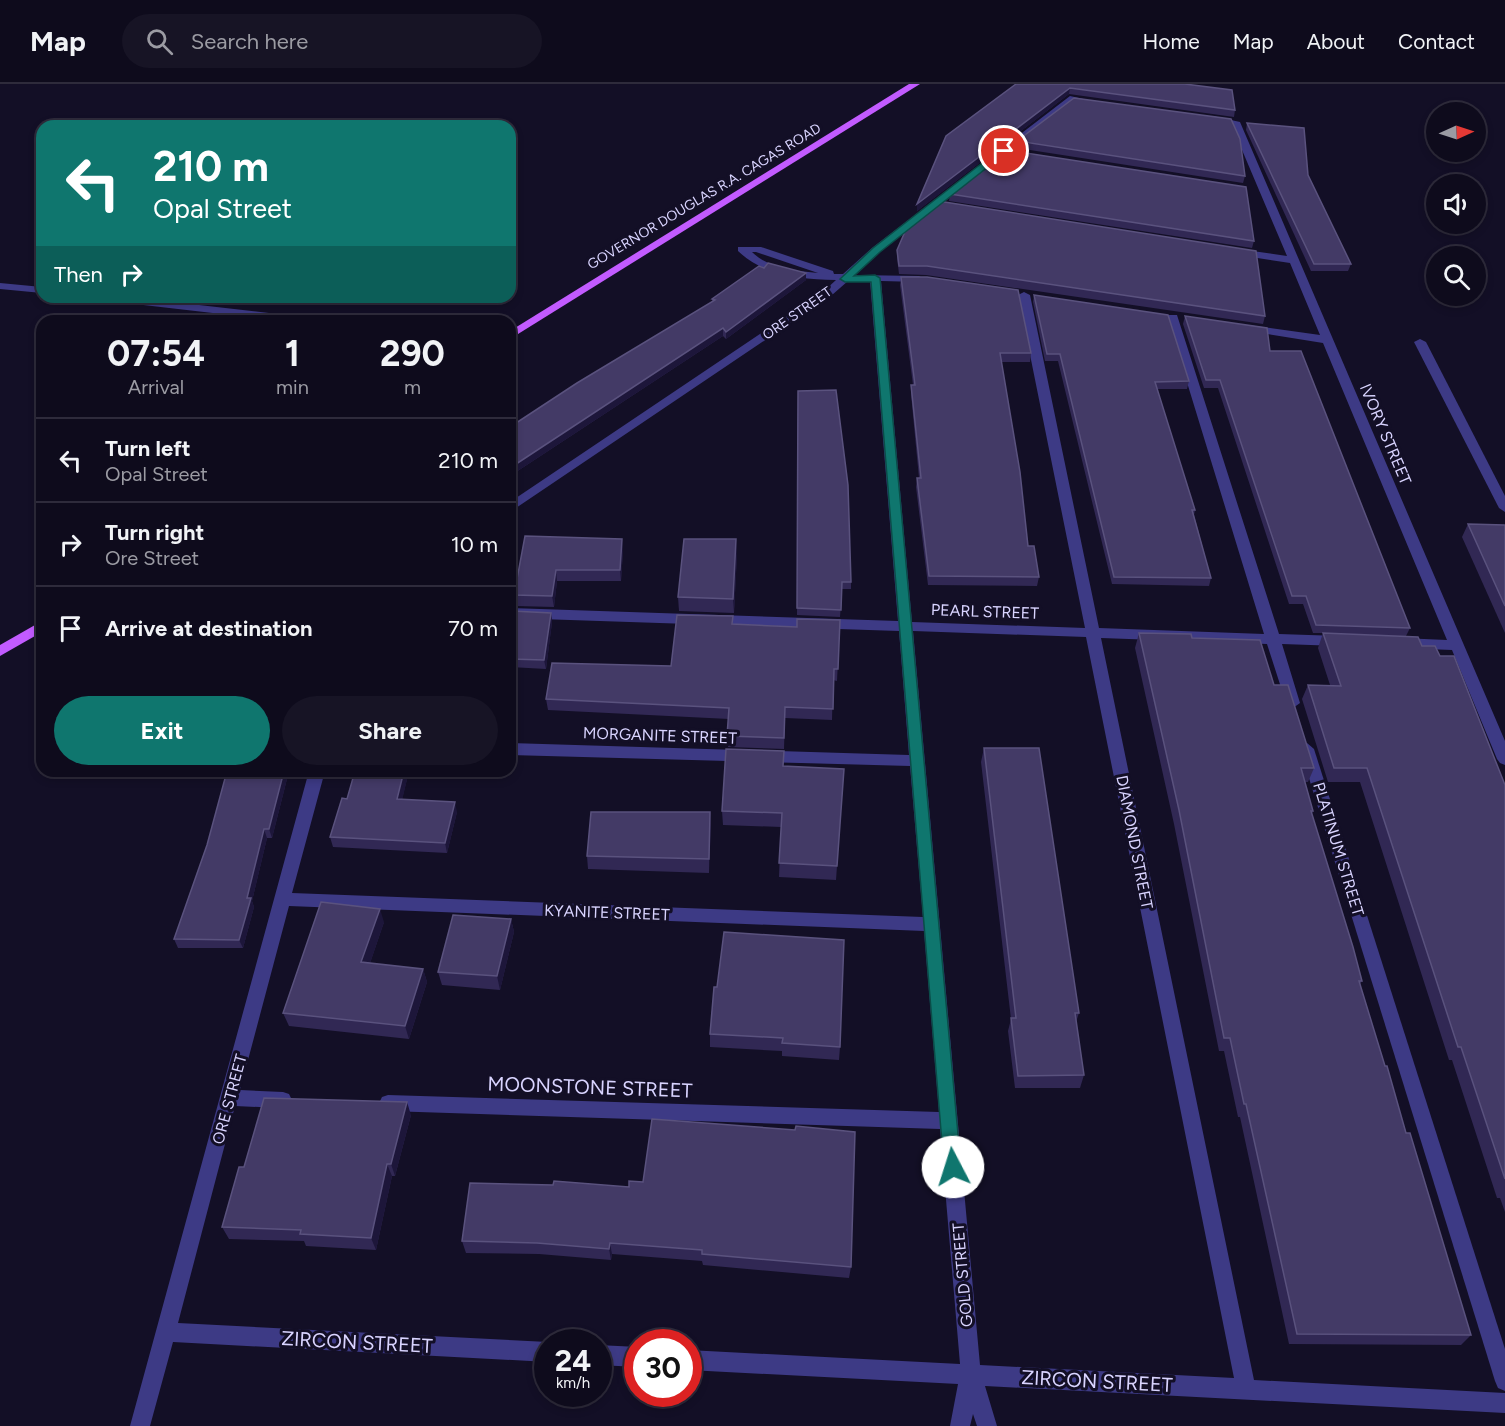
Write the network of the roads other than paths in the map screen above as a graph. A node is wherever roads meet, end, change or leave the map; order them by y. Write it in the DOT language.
graph roads {
  1 [pos="915,84"];
  2 [pos="1105,104"];
  3 [pos="1200,117"];
  4 [pos="1225,250"];
  5 [pos="1295,261"];
  6 [pos="875,278"];
  7 [pos="845,279"];
  8 [pos="926,280"];
  9 [pos="0,285"];
  10 [pos="36,289"];
  11 [pos="1024,295"];
  12 [pos="153,303"];
  13 [pos="259,315"];
  14 [pos="1173,317"];
  15 [pos="1239,327"];
  16 [pos="516,332"];
  17 [pos="1328,340"];
  18 [pos="1420,342"];
  19 [pos="516,504"];
  20 [pos="1505,508"];
  21 [pos="516,613"];
  22 [pos="906,626"];
  23 [pos="36,630"];
  24 [pos="1093,633"];
  25 [pos="1273,639"];
  26 [pos="1354,642"];
  27 [pos="1389,643"];
  28 [pos="1458,645"];
  29 [pos="0,651"];
  30 [pos="516,749"];
  31 [pos="1505,759"];
  32 [pos="918,761"];
  33 [pos="315,777"];
  34 [pos="282,899"];
  35 [pos="932,924"];
  36 [pos="229,1098"];
  37 [pos="300,1101"];
  38 [pos="370,1103"];
  39 [pos="949,1121"];
  40 [pos="165,1332"];
  41 [pos="534,1351"];
  42 [pos="702,1361"];
  43 [pos="970,1374"];
  44 [pos="1505,1381"];
  45 [pos="1246,1389"];
  46 [pos="1505,1403"];
  47 [pos="140,1426"];
  48 [pos="960,1426"];
  49 [pos="987,1426"];
  1 -- 16 [label="main road, GOVERNOR DOUGLAS R.A. CAGAS ROAD"];
  2 -- 7 [label="street, ORE STREET"];
  3 -- 5 [label="street, IVORY STREET"];
  4 -- 5 [label="street"];
  5 -- 17 [label="street, IVORY STREET"];
  6 -- 7 [label="street"];
  6 -- 8 [label="street"];
  6 -- 22 [label="street, GOLD STREET"];
  7 -- 7 [label="street"];
  7 -- 19 [label="street, ORE STREET"];
  9 -- 10 [label="street"];
  11 -- 24 [label="street, DIAMOND STREET"];
  12 -- 13 [label="street"];
  14 -- 25 [label="street, PLATINUM STREET"];
  15 -- 17 [label="street"];
  17 -- 28 [label="street, IVORY STREET"];
  18 -- 20 [label="street"];
  21 -- 22 [label="street, PEARL STREET"];
  22 -- 24 [label="street, PEARL STREET"];
  22 -- 32 [label="street, GOLD STREET"];
  23 -- 29 [label="main road"];
  24 -- 25 [label="street, PEARL STREET"];
  24 -- 45 [label="street, DIAMOND STREET"];
  25 -- 26 [label="street, PEARL STREET"];
  25 -- 44 [label="street, PLATINUM STREET"];
  27 -- 28 [label="street"];
  28 -- 31 [label="street, IVORY STREET"];
  30 -- 32 [label="street, MORGANITE STREET"];
  32 -- 35 [label="street, GOLD STREET"];
  33 -- 34 [label="street, ORE STREET"];
  34 -- 35 [label="street, KYANITE STREET"];
  34 -- 36 [label="street, ORE STREET"];
  35 -- 39 [label="street, GOLD STREET"];
  36 -- 37 [label="street"];
  36 -- 40 [label="street, ORE STREET"];
  38 -- 39 [label="street, MOONSTONE STREET"];
  39 -- 43 [label="street, GOLD STREET"];
  40 -- 41 [label="street, ZIRCON STREET"];
  40 -- 47 [label="street, ORE STREET"];
  42 -- 43 [label="street, ZIRCON STREET"];
  43 -- 45 [label="street, ZIRCON STREET"];
  43 -- 48 [label="street, GOLD STREET"];
  43 -- 49 [label="street, GOLD STREET"];
  45 -- 46 [label="street, ZIRCON STREET"];
}
